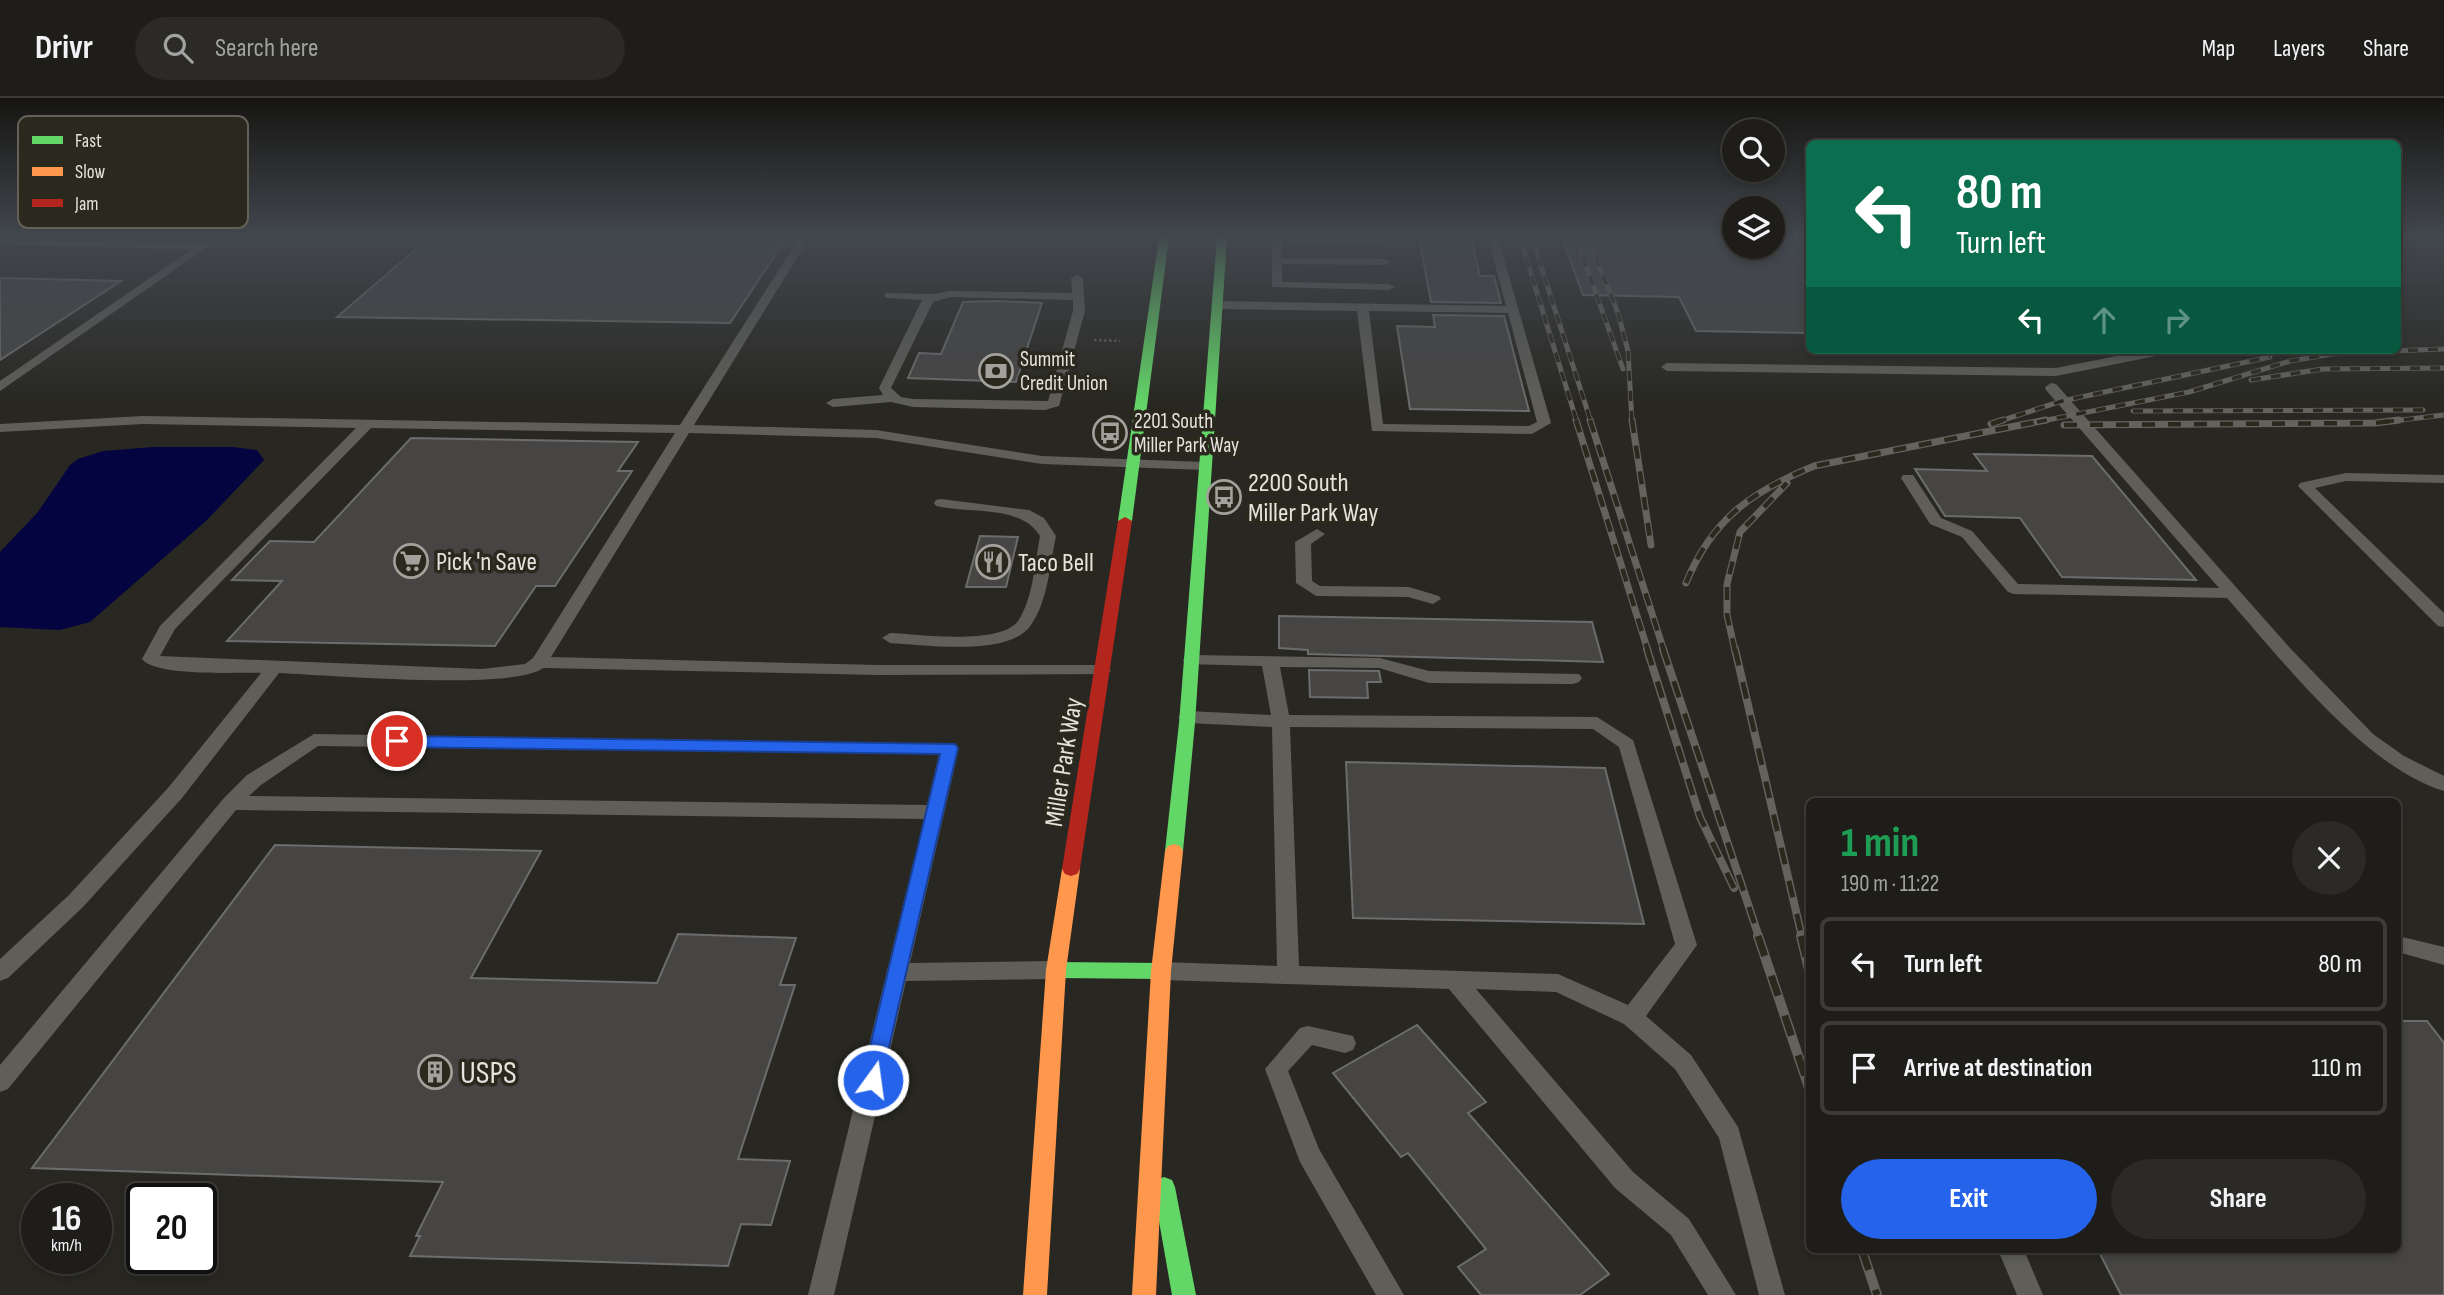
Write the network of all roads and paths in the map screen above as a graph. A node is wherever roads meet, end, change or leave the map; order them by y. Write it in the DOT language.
graph roads {
  1 [pos="135,294"];
  2 [pos="769,294"];
  3 [pos="1077,294"];
  4 [pos="1156,294"];
  5 [pos="1219,294"];
  6 [pos="1390,294"];
  7 [pos="1508,294"];
  8 [pos="889,295"];
  9 [pos="932,297"];
  10 [pos="1077,297"];
  11 [pos="1218,305"];
  12 [pos="1363,307"];
  13 [pos="1391,308"];
  14 [pos="1512,310"];
  15 [pos="1072,340"];
  16 [pos="1123,341"];
  17 [pos="2146,354"];
  18 [pos="1667,367"];
  19 [pos="0,387"];
  20 [pos="2051,387"];
  21 [pos="893,398"];
  22 [pos="833,403"];
  23 [pos="368,423"];
  24 [pos="0,428"];
  25 [pos="683,430"];
  26 [pos="1133,466"];
  27 [pos="1204,466"];
  28 [pos="1908,478"];
  29 [pos="2444,479"];
  30 [pos="941,503"];
  31 [pos="1317,534"];
  32 [pos="2232,593"];
  33 [pos="1433,599"];
  34 [pos="2444,622"];
  35 [pos="890,638"];
  36 [pos="1191,660"];
  37 [pos="1270,661"];
  38 [pos="539,662"];
  39 [pos="273,669"];
  40 [pos="1102,670"];
  41 [pos="1573,678"];
  42 [pos="1187,717"];
  43 [pos="1281,721"];
  44 [pos="2444,784"];
  45 [pos="231,803"];
  46 [pos="937,812"];
  47 [pos="2401,945"];
  48 [pos="2444,956"];
  49 [pos="1056,970"];
  50 [pos="1161,971"];
  51 [pos="0,972"];
  52 [pos="899,972"];
  53 [pos="1288,973"];
  54 [pos="1455,980"];
  55 [pos="1632,1017"];
  56 [pos="1345,1043"];
  57 [pos="0,1082"];
  58 [pos="1152,1126"];
  59 [pos="1040,1216"];
  60 [pos="2012,1253"];
  61 [pos="1019,1282"];
  62 [pos="821,1295"];
  63 [pos="1035,1295"];
  64 [pos="1144,1295"];
  65 [pos="1184,1295"];
  66 [pos="1391,1295"];
  67 [pos="1723,1295"];
  68 [pos="1772,1295"];
  69 [pos="2030,1295"];
  1 -- 19 [label="lane"];
  2 -- 25 [label="lane"];
  3 -- 10 [label="lane"];
  4 -- 26 [label="main road, Miller Park Way"];
  5 -- 11 [label="main road"];
  6 -- 13 [label="lane"];
  7 -- 14 [label="lane"];
  8 -- 9 [label="lane"];
  9 -- 10 [label="lane"];
  9 -- 21 [label="lane"];
  10 -- 15 [label="lane"];
  11 -- 12 [label="lane"];
  11 -- 27 [label="main road"];
  12 -- 13 [label="lane"];
  12 -- 14 [label="lane"];
  13 -- 14 [label="lane"];
  15 -- 16 [label="path"];
  15 -- 21 [label="lane"];
  17 -- 18 [label="lane"];
  20 -- 32 [label="lane"];
  21 -- 22 [label="lane"];
  23 -- 24 [label="lane"];
  23 -- 25 [label="lane"];
  23 -- 39 [label="lane"];
  25 -- 26 [label="lane"];
  25 -- 38 [label="lane"];
  26 -- 27 [label="lane"];
  26 -- 40 [label="main road, Miller Park Way"];
  27 -- 36 [label="main road"];
  28 -- 32 [label="lane"];
  29 -- 34 [label="lane"];
  30 -- 35 [label="lane"];
  31 -- 33 [label="lane"];
  32 -- 44 [label="lane"];
  36 -- 37 [label="lane"];
  36 -- 42 [label="main road"];
  37 -- 41 [label="lane"];
  37 -- 43 [label="lane"];
  38 -- 39 [label="lane"];
  38 -- 40 [label="lane"];
  39 -- 51 [label="lane"];
  40 -- 49 [label="main road, Miller Park Way"];
  42 -- 43 [label="lane"];
  42 -- 50 [label="main road"];
  43 -- 53 [label="lane"];
  43 -- 55 [label="lane"];
  45 -- 46 [label="lane"];
  45 -- 46 [label="lane"];
  45 -- 57 [label="lane"];
  46 -- 52 [label="lane"];
  47 -- 48 [label="lane"];
  49 -- 50 [label="main road"];
  49 -- 52 [label="lane"];
  49 -- 59 [label="main road, Miller Park Way"];
  50 -- 53 [label="lane"];
  50 -- 58 [label="main road"];
  52 -- 62 [label="lane"];
  53 -- 54 [label="lane"];
  54 -- 55 [label="lane"];
  54 -- 67 [label="lane"];
  55 -- 68 [label="lane"];
  56 -- 66 [label="lane"];
  58 -- 64 [label="main road"];
  58 -- 65 [label="main road"];
  59 -- 61 [label="main road"];
  59 -- 63 [label="main road, Miller Park Way"];
  60 -- 69 [label="lane"];
}
